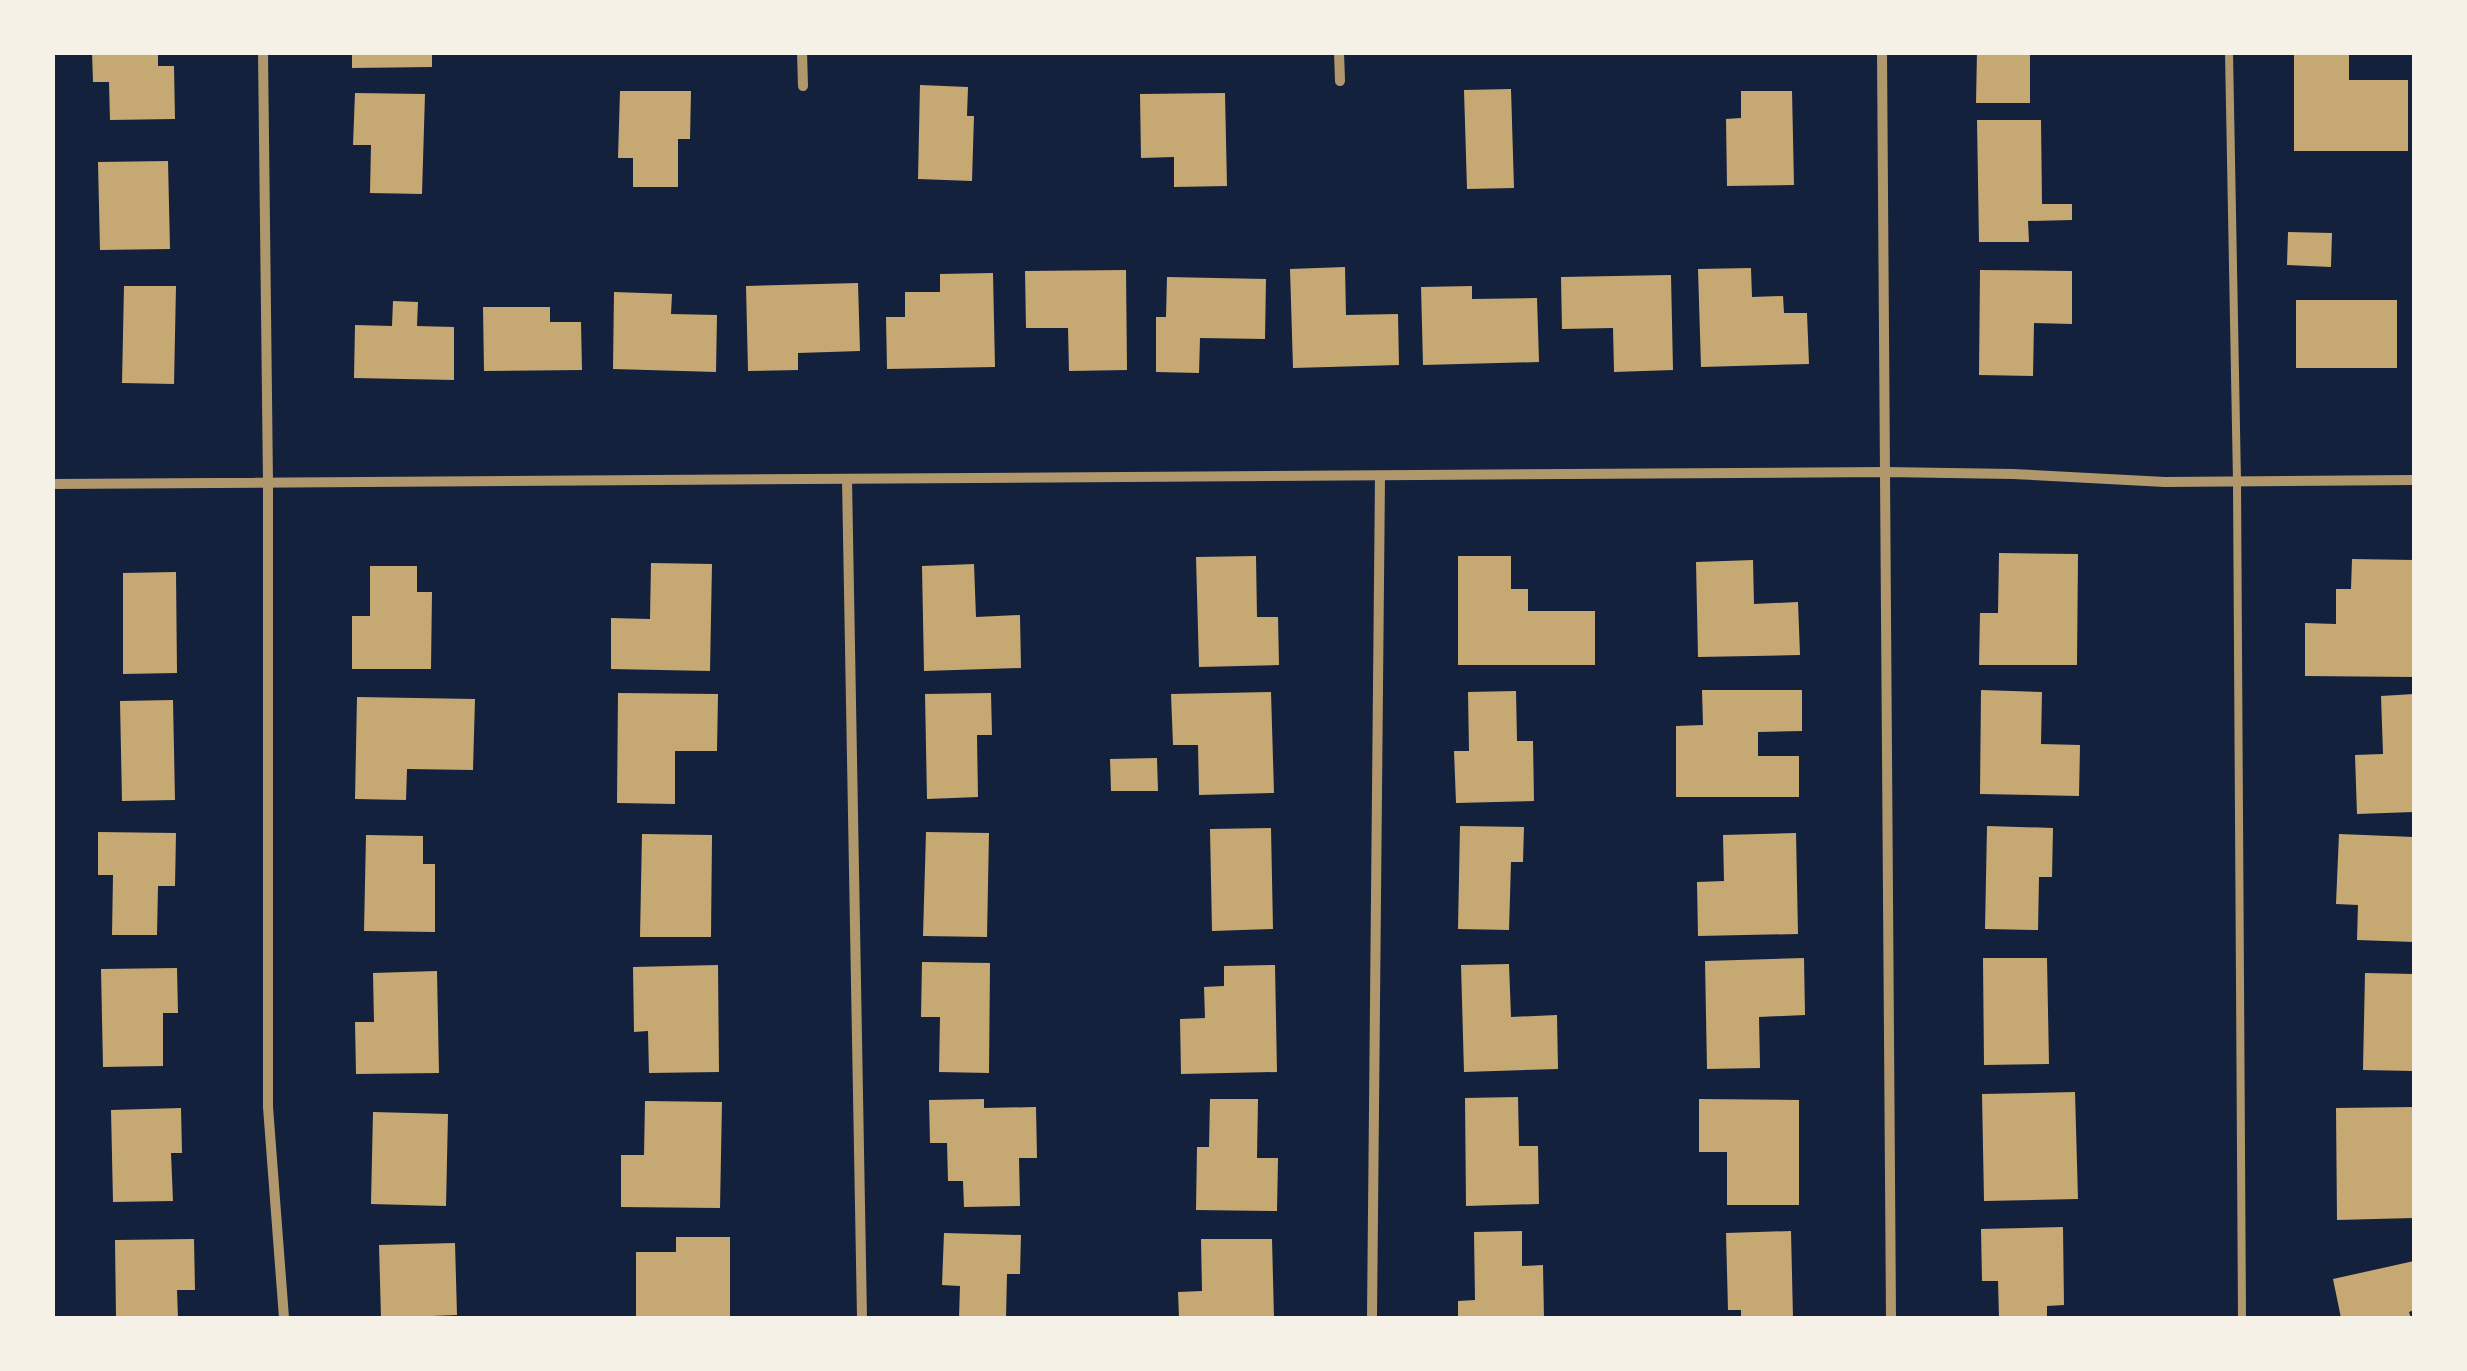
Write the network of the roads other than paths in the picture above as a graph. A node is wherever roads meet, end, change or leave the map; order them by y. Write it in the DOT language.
graph roads {
  1 [pos="263,52"];
  2 [pos="802,52"];
  3 [pos="1339,52"];
  4 [pos="1882,52"];
  5 [pos="2228,52"];
  6 [pos="1340,81"];
  7 [pos="803,86"];
  8 [pos="1886,472"];
  9 [pos="1380,476"];
  10 [pos="847,479"];
  11 [pos="2414,480"];
  12 [pos="2236,482"];
  13 [pos="268,483"];
  14 [pos="52,484"];
  15 [pos="284,1318"];
  16 [pos="862,1318"];
  17 [pos="1372,1318"];
  18 [pos="1891,1318"];
  19 [pos="2242,1318"];
  1 -- 13 [label="street"];
  2 -- 7 [label="street"];
  3 -- 6 [label="street"];
  4 -- 8 [label="street"];
  5 -- 12 [label="lane"];
  8 -- 9 [label="street"];
  8 -- 12 [label="street"];
  8 -- 18 [label="street"];
  9 -- 10 [label="street"];
  9 -- 17 [label="street"];
  10 -- 13 [label="street"];
  10 -- 16 [label="street"];
  11 -- 12 [label="street"];
  12 -- 19 [label="lane"];
  13 -- 14 [label="street"];
  13 -- 15 [label="street"];
}
